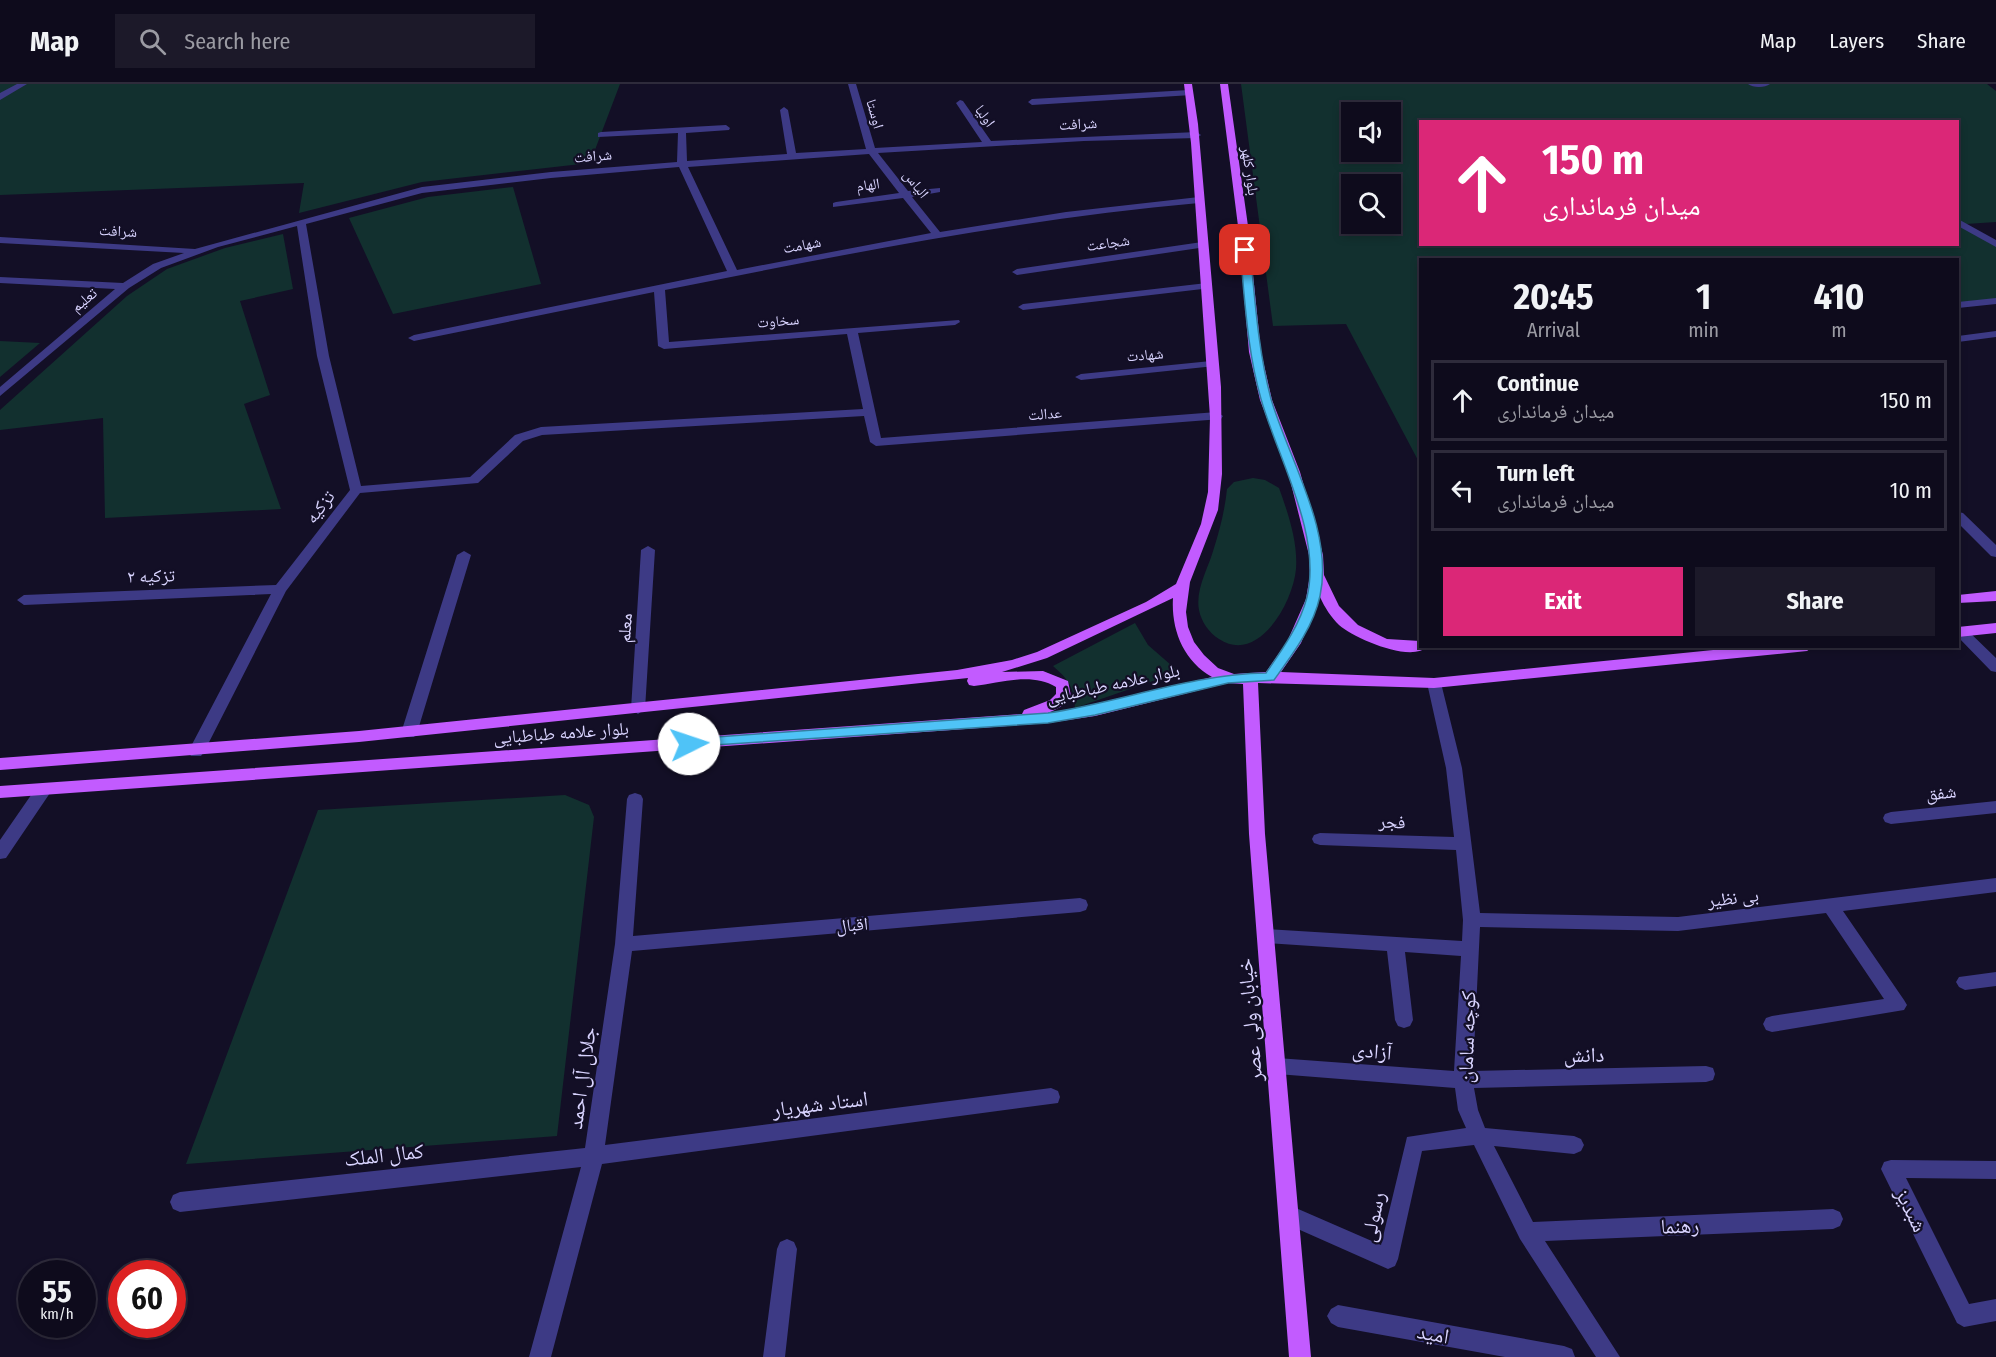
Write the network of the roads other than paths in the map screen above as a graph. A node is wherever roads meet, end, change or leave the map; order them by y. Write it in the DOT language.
graph roads {
  1 [pos="23,84"];
  2 [pos="852,84"];
  3 [pos="1224,84"];
  4 [pos="1752,84"];
  5 [pos="1764,84"];
  6 [pos="1188,88"];
  7 [pos="0,97"];
  8 [pos="1032,102"];
  9 [pos="960,103"];
  10 [pos="784,110"];
  11 [pos="726,128"];
  12 [pos="682,131"];
  13 [pos="601,135"];
  14 [pos="1197,135"];
  15 [pos="989,144"];
  16 [pos="872,152"];
  17 [pos="792,156"];
  18 [pos="682,164"];
  19 [pos="937,190"];
  20 [pos="905,195"];
  21 [pos="1199,200"];
  22 [pos="836,205"];
  23 [pos="301,223"];
  24 [pos="1959,223"];
  25 [pos="937,235"];
  26 [pos="0,240"];
  27 [pos="1996,244"];
  28 [pos="1202,245"];
  29 [pos="200,250"];
  30 [pos="1017,272"];
  31 [pos="732,273"];
  32 [pos="0,280"];
  33 [pos="124,286"];
  34 [pos="1207,286"];
  35 [pos="659,287"];
  36 [pos="1996,301"];
  37 [pos="1959,304"];
  38 [pos="1023,307"];
  39 [pos="955,322"];
  40 [pos="852,330"];
  41 [pos="1996,334"];
  42 [pos="414,338"];
  43 [pos="1959,339"];
  44 [pos="1211,364"];
  45 [pos="1081,377"];
  46 [pos="0,393"];
  47 [pos="869,412"];
  48 [pos="1217,416"];
  49 [pos="356,490"];
  50 [pos="1959,517"];
  51 [pos="648,550"];
  52 [pos="1996,553"];
  53 [pos="464,555"];
  54 [pos="1317,575"];
  55 [pos="1182,587"];
  56 [pos="280,589"];
  57 [pos="1996,596"];
  58 [pos="1959,599"];
  59 [pos="24,600"];
  60 [pos="1996,628"];
  61 [pos="1959,632"];
  62 [pos="1419,646"];
  63 [pos="1787,648"];
  64 [pos="1996,667"];
  65 [pos="1269,677"];
  66 [pos="1228,678"];
  67 [pos="1250,678"];
  68 [pos="883,683"];
  69 [pos="1434,683"];
  70 [pos="638,709"];
  71 [pos="1000,722"];
  72 [pos="408,733"];
  73 [pos="196,752"];
  74 [pos="0,765"];
  75 [pos="44,789"];
  76 [pos="0,792"];
  77 [pos="635,799"];
  78 [pos="1996,807"];
  79 [pos="1890,818"];
  80 [pos="1320,839"];
  81 [pos="1464,844"];
  82 [pos="0,853"];
  83 [pos="1996,885"];
  84 [pos="1080,905"];
  85 [pos="1831,906"];
  86 [pos="1472,920"];
  87 [pos="1266,936"];
  88 [pos="624,944"];
  89 [pos="1395,945"];
  90 [pos="1471,950"];
  91 [pos="1996,979"];
  92 [pos="1965,982"];
  93 [pos="1404,1020"];
  94 [pos="1772,1024"];
  95 [pos="1277,1066"];
  96 [pos="1706,1074"];
  97 [pos="1463,1080"];
  98 [pos="1051,1097"];
  99 [pos="1479,1136"];
  100 [pos="1574,1145"];
  101 [pos="594,1156"];
  102 [pos="1996,1170"];
  103 [pos="180,1202"];
  104 [pos="1289,1215"];
  105 [pos="1833,1219"];
  106 [pos="1527,1232"];
  107 [pos="787,1250"];
  108 [pos="1996,1310"];
  109 [pos="1338,1316"];
  110 [pos="540,1357"];
  111 [pos="774,1357"];
  112 [pos="1300,1357"];
  113 [pos="1564,1357"];
  114 [pos="1609,1357"];
  1 -- 7 [label="street"];
  2 -- 16 [label="street, اوستا"];
  3 -- 54 [label="main road, بلوار کلهر"];
  4 -- 5 [label="street"];
  6 -- 8 [label="street"];
  6 -- 14 [label="main road"];
  9 -- 15 [label="street, اولیا"];
  10 -- 17 [label="street"];
  11 -- 12 [label="street"];
  12 -- 13 [label="street"];
  12 -- 18 [label="street"];
  14 -- 15 [label="street, شرافت"];
  14 -- 21 [label="main road"];
  15 -- 16 [label="street, شرافت"];
  16 -- 17 [label="street, شرافت"];
  16 -- 20 [label="street, الیاس"];
  17 -- 18 [label="street, شرافت"];
  18 -- 23 [label="street, شرافت"];
  18 -- 31 [label="street"];
  19 -- 20 [label="street, الهام"];
  20 -- 22 [label="street, الهام"];
  20 -- 25 [label="street, الیاس"];
  21 -- 25 [label="street, شهامت"];
  21 -- 28 [label="main road"];
  23 -- 29 [label="street, شرافت"];
  23 -- 49 [label="street, تزکیه"];
  24 -- 27 [label="street"];
  25 -- 31 [label="street, شهامت"];
  26 -- 29 [label="street, شرافت"];
  28 -- 30 [label="street, شجاعت"];
  28 -- 34 [label="main road"];
  29 -- 33 [label="street, تعلیم"];
  31 -- 35 [label="street, شهامت"];
  32 -- 33 [label="street"];
  33 -- 46 [label="street, تعلیم"];
  34 -- 38 [label="street"];
  34 -- 44 [label="main road"];
  35 -- 40 [label="street, سخاوت"];
  35 -- 42 [label="street, شهامت"];
  36 -- 37 [label="street"];
  39 -- 40 [label="street, سخاوت"];
  40 -- 47 [label="street"];
  41 -- 43 [label="street"];
  44 -- 45 [label="street, شهادت"];
  44 -- 48 [label="main road"];
  47 -- 48 [label="street, عدالت"];
  47 -- 49 [label="street"];
  48 -- 55 [label="main road"];
  49 -- 56 [label="street, تزکیه"];
  50 -- 52 [label="street"];
  51 -- 70 [label="street, معلم"];
  53 -- 72 [label="street"];
  54 -- 62 [label="main road"];
  54 -- 65 [label="main road"];
  55 -- 66 [label="main road"];
  55 -- 68 [label="main road, بلوار علامه طباطبایی"];
  56 -- 59 [label="street, تزکیه ۲"];
  56 -- 73 [label="street, تزکیه"];
  57 -- 58 [label="main road"];
  60 -- 61 [label="main road"];
  61 -- 64 [label="street"];
  63 -- 69 [label="main road, بلوار علامه طباطبایی"];
  65 -- 67 [label="main road, بلوار علامه طباطبایی"];
  65 -- 69 [label="main road, بلوار علامه طباطبایی"];
  66 -- 67 [label="main road, بلوار علامه طباطبایی"];
  66 -- 71 [label="main road, بلوار علامه طباطبایی"];
  67 -- 87 [label="main road, خیابان ولی عصر"];
  68 -- 70 [label="main road, بلوار علامه طباطبایی"];
  68 -- 71 [label="main road"];
  69 -- 81 [label="street, کوچه سامان"];
  70 -- 72 [label="main road, بلوار علامه طباطبایی"];
  71 -- 75 [label="main road, بلوار علامه طباطبایی"];
  72 -- 73 [label="main road, بلوار علامه طباطبایی"];
  73 -- 74 [label="main road, بلوار علامه طباطبایی"];
  75 -- 76 [label="main road, بلوار علامه طباطبایی"];
  75 -- 82 [label="street"];
  77 -- 88 [label="street, جلال آل احمد"];
  78 -- 79 [label="street, شفق"];
  80 -- 81 [label="street, فجر"];
  81 -- 86 [label="street, کوچه سامان"];
  83 -- 85 [label="street, بی نظیر"];
  84 -- 88 [label="street, اقبال"];
  85 -- 86 [label="street, بی نظیر"];
  85 -- 94 [label="street"];
  86 -- 90 [label="street, کوچه سامان"];
  87 -- 89 [label="street"];
  87 -- 95 [label="main road, خیابان ولی عصر"];
  88 -- 101 [label="street, جلال آل احمد"];
  89 -- 90 [label="street"];
  89 -- 93 [label="street"];
  90 -- 97 [label="street, کوچه سامان"];
  91 -- 92 [label="street"];
  95 -- 97 [label="street, آزادی"];
  95 -- 104 [label="main road, خیابان ولی عصر"];
  96 -- 97 [label="street, دانش"];
  97 -- 99 [label="street, کوچه سامان"];
  98 -- 101 [label="street, استاد شهریار"];
  99 -- 100 [label="street"];
  99 -- 104 [label="street, رسولی"];
  99 -- 106 [label="street, کوچه سامان"];
  101 -- 103 [label="street, کمال الملک"];
  101 -- 110 [label="street, جلال آل احمد"];
  102 -- 108 [label="street, شبدیز"];
  104 -- 112 [label="main road, خیابان ولی عصر"];
  105 -- 106 [label="street, رهنما"];
  106 -- 114 [label="street, کوچه سامان"];
  107 -- 111 [label="street"];
  109 -- 113 [label="street, امید"];
}
